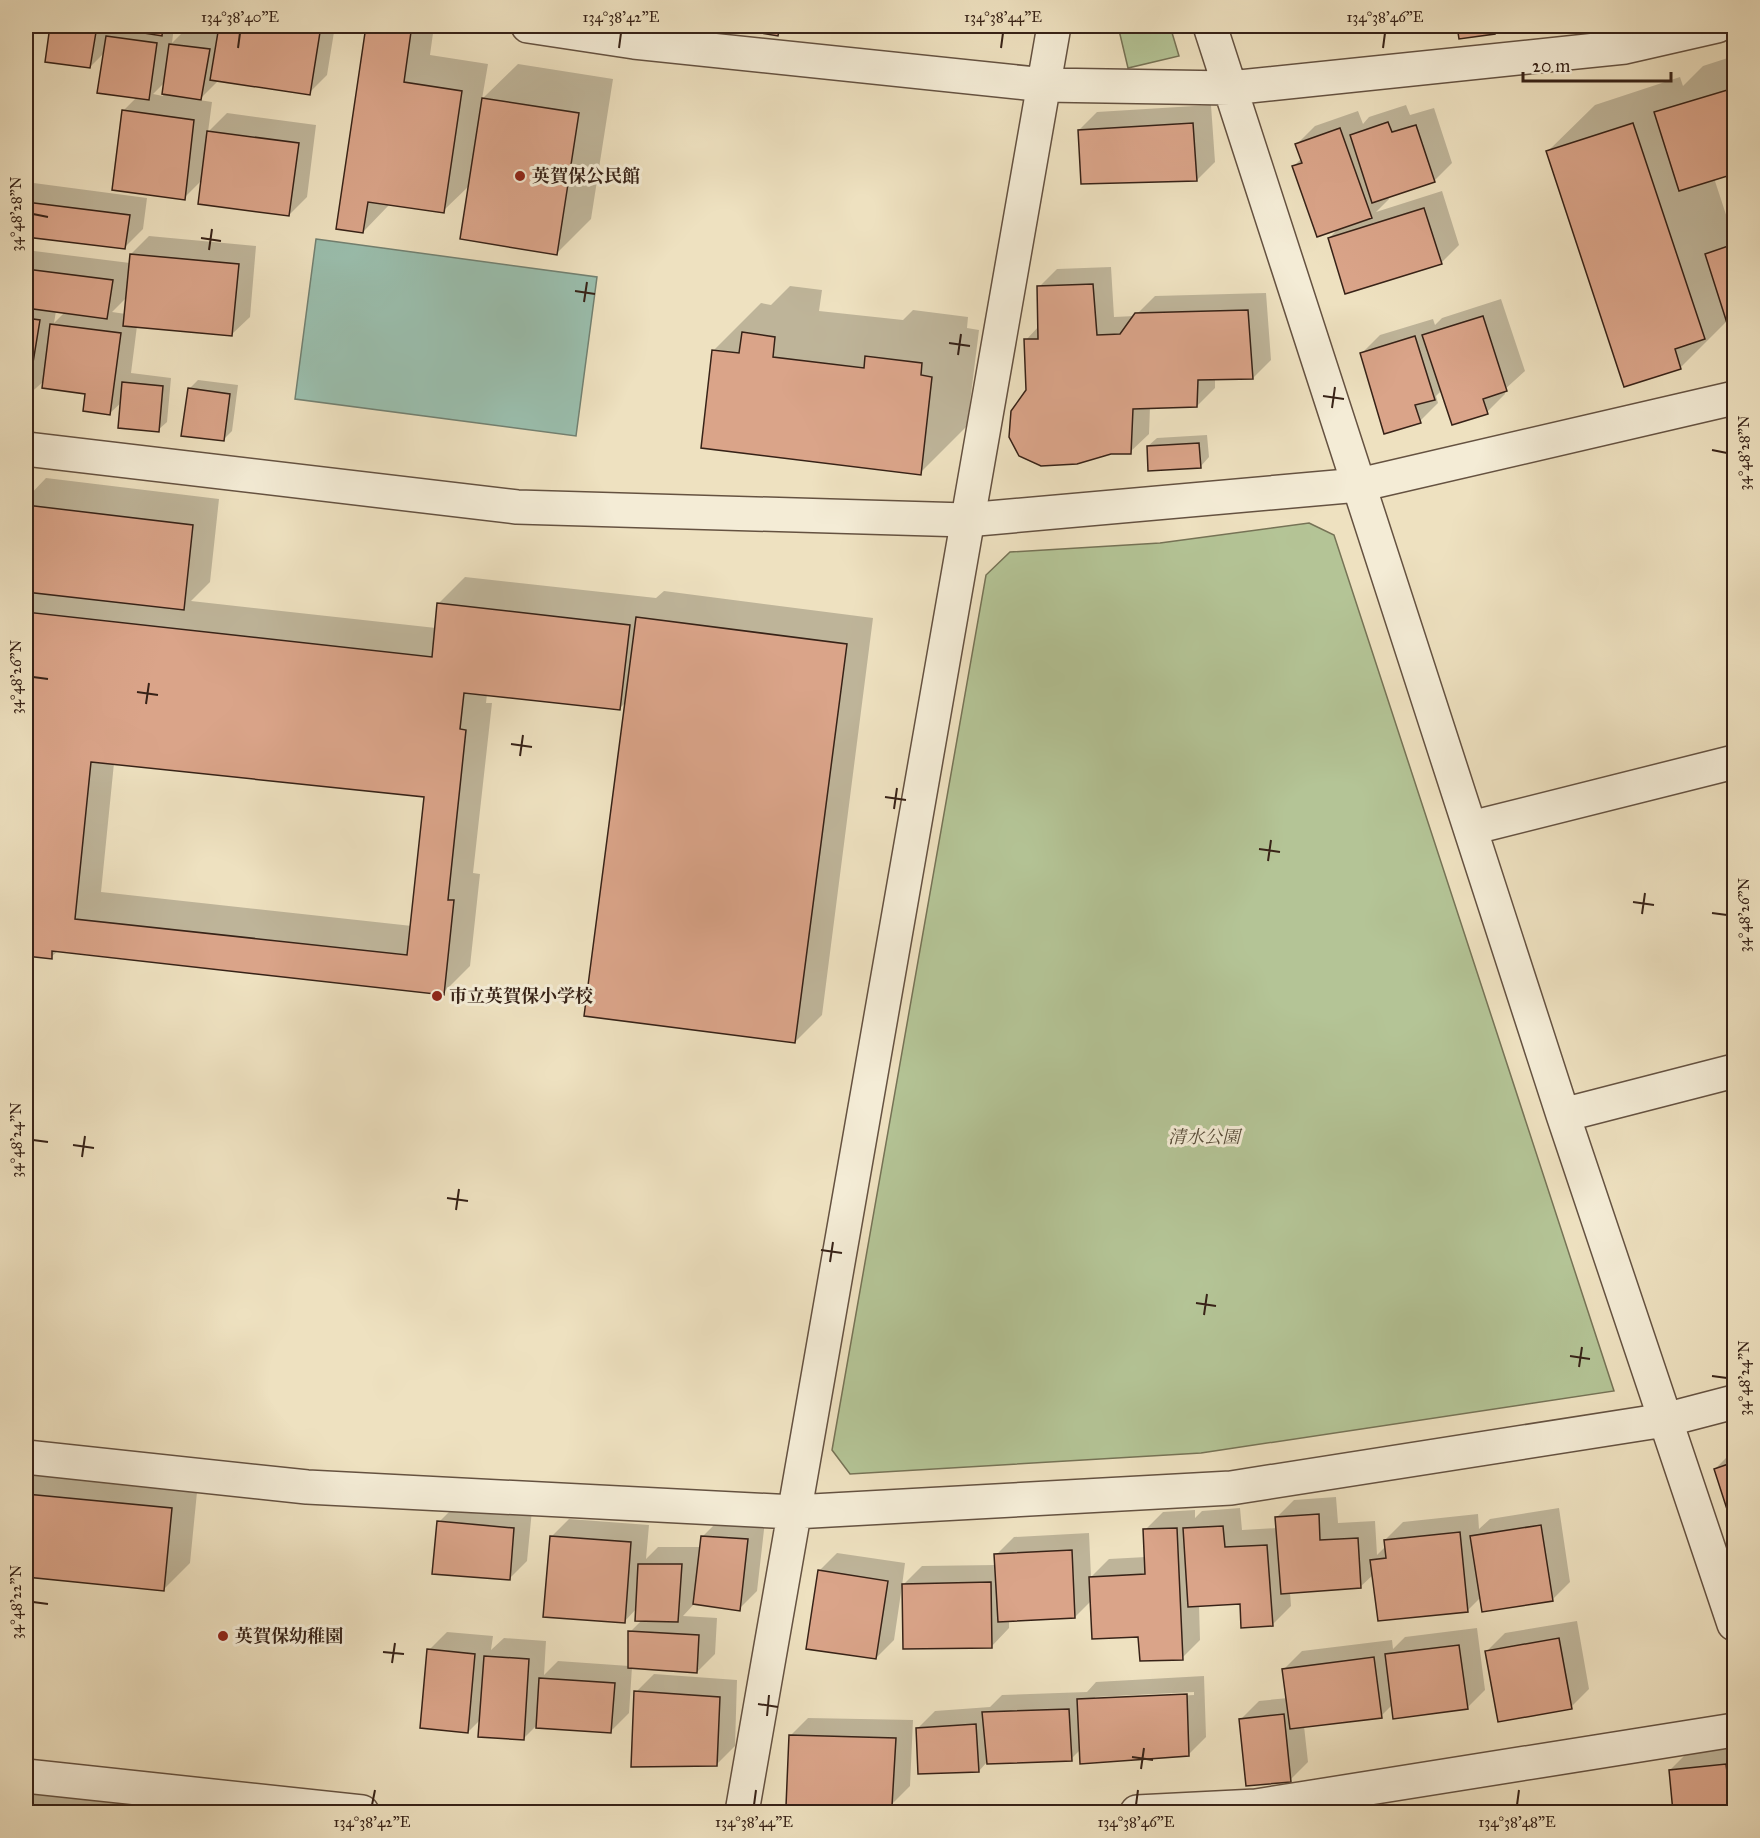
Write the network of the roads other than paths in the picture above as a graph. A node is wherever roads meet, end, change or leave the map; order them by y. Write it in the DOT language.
graph roads {
  1 [pos="528,26"];
  2 [pos="1054,26"];
  3 [pos="1210,26"];
  4 [pos="1717,26"];
  5 [pos="1045,85"];
  6 [pos="1230,88"];
  7 [pos="1734,398"];
  8 [pos="26,449"];
  9 [pos="1359,485"];
  10 [pos="966,520"];
  11 [pos="1734,762"];
  12 [pos="1471,828"];
  13 [pos="1734,1071"];
  14 [pos="1563,1115"];
  15 [pos="1734,1402"];
  16 [pos="1665,1420"];
  17 [pos="26,1457"];
  18 [pos="794,1512"];
  19 [pos="1734,1624"];
  20 [pos="1734,1730"];
  21 [pos="26,1776"];
  22 [pos="362,1812"];
  23 [pos="742,1812"];
  24 [pos="1137,1812"];
  1 -- 5 [label="street"];
  2 -- 5 [label="street"];
  3 -- 6 [label="street"];
  4 -- 6 [label="street"];
  5 -- 6 [label="street"];
  5 -- 10 [label="street"];
  6 -- 9 [label="street"];
  7 -- 9 [label="street"];
  8 -- 10 [label="street"];
  9 -- 10 [label="street"];
  9 -- 12 [label="street"];
  10 -- 18 [label="street"];
  11 -- 12 [label="street"];
  12 -- 14 [label="street"];
  13 -- 14 [label="street"];
  14 -- 16 [label="street"];
  15 -- 16 [label="street"];
  16 -- 18 [label="street"];
  16 -- 19 [label="street"];
  17 -- 18 [label="street"];
  18 -- 23 [label="street"];
  20 -- 24 [label="street"];
  21 -- 22 [label="street"];
}
